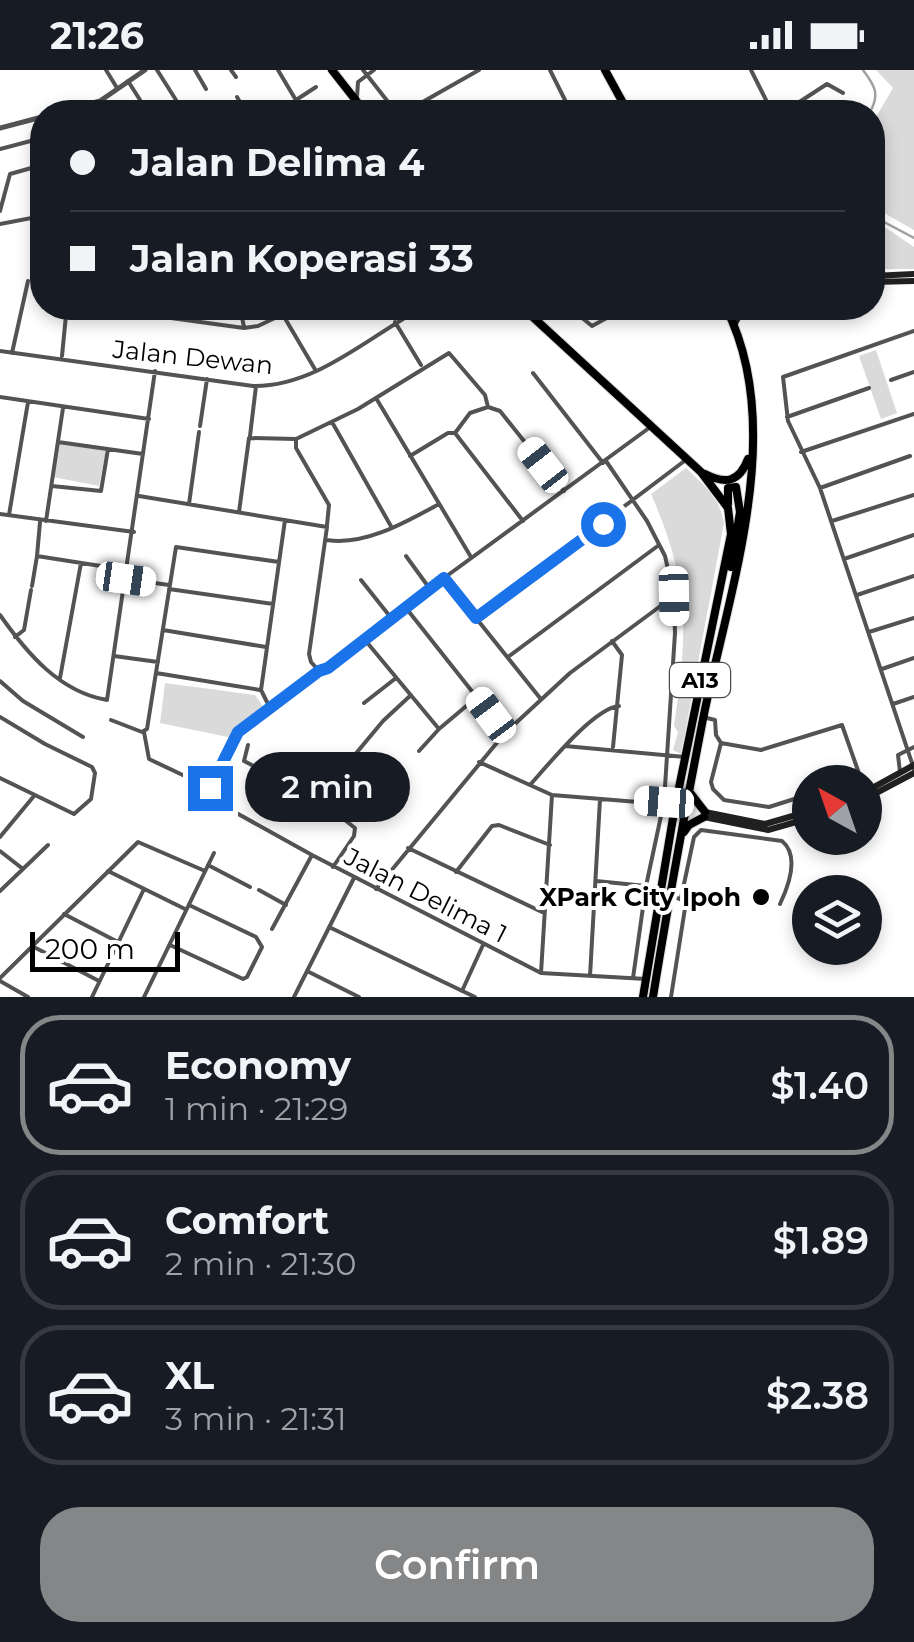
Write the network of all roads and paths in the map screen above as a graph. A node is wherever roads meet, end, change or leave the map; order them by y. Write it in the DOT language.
graph roads {
  1 [pos="106,70"];
  2 [pos="145,70"];
  3 [pos="157,70"];
  4 [pos="195,70"];
  5 [pos="231,70"];
  6 [pos="278,70"];
  7 [pos="332,70"];
  8 [pos="374,70"];
  9 [pos="480,70"];
  10 [pos="550,70"];
  11 [pos="605,70"];
  12 [pos="750,70"];
  13 [pos="364,72"];
  14 [pos="236,77"];
  15 [pos="128,81"];
  16 [pos="316,87"];
  17 [pos="118,88"];
  18 [pos="206,88"];
  19 [pos="843,92"];
  20 [pos="237,97"];
  21 [pos="98,100"];
  22 [pos="140,100"];
  23 [pos="176,100"];
  24 [pos="239,100"];
  25 [pos="296,100"];
  26 [pos="355,100"];
  27 [pos="358,100"];
  28 [pos="386,100"];
  29 [pos="426,100"];
  30 [pos="565,100"];
  31 [pos="621,100"];
  32 [pos="766,100"];
  33 [pos="802,100"];
  34 [pos="30,120"];
  35 [pos="0,128"];
  36 [pos="30,141"];
  37 [pos="0,149"];
  38 [pos="30,168"];
  39 [pos="0,211"];
  40 [pos="30,218"];
  41 [pos="0,224"];
  42 [pos="914,278"];
  43 [pos="885,279"];
  44 [pos="28,281"];
  45 [pos="66,320"];
  46 [pos="186,320"];
  47 [pos="242,320"];
  48 [pos="272,320"];
  49 [pos="286,320"];
  50 [pos="400,320"];
  51 [pos="536,320"];
  52 [pos="732,320"];
  53 [pos="737,320"];
  54 [pos="396,322"];
  55 [pos="734,325"];
  56 [pos="244,328"];
  57 [pos="914,331"];
  58 [pos="0,351"];
  59 [pos="12,352"];
  60 [pos="62,358"];
  61 [pos="422,367"];
  62 [pos="155,371"];
  63 [pos="316,372"];
  64 [pos="914,372"];
  65 [pos="532,373"];
  66 [pos="207,379"];
  67 [pos="891,380"];
  68 [pos="256,386"];
  69 [pos="869,388"];
  70 [pos="0,397"];
  71 [pos="376,398"];
  72 [pos="28,402"];
  73 [pos="488,407"];
  74 [pos="64,408"];
  75 [pos="914,414"];
  76 [pos="787,417"];
  77 [pos="149,419"];
  78 [pos="332,422"];
  79 [pos="652,425"];
  80 [pos="454,433"];
  81 [pos="250,438"];
  82 [pos="296,439"];
  83 [pos="58,442"];
  84 [pos="108,449"];
  85 [pos="750,450"];
  86 [pos="801,452"];
  87 [pos="144,454"];
  88 [pos="410,456"];
  89 [pos="910,456"];
  90 [pos="686,458"];
  91 [pos="605,462"];
  92 [pos="700,472"];
  93 [pos="52,486"];
  94 [pos="820,488"];
  95 [pos="564,492"];
  96 [pos="914,494"];
  97 [pos="139,496"];
  98 [pos="634,500"];
  99 [pos="189,504"];
  100 [pos="439,504"];
  101 [pos="728,508"];
  102 [pos="238,512"];
  103 [pos="0,514"];
  104 [pos="10,515"];
  105 [pos="285,519"];
  106 [pos="43,520"];
  107 [pos="524,521"];
  108 [pos="832,521"];
  109 [pos="326,526"];
  110 [pos="392,528"];
  111 [pos="134,532"];
  112 [pos="914,535"];
  113 [pos="327,540"];
  114 [pos="659,544"];
  115 [pos="36,556"];
  116 [pos="406,556"];
  117 [pos="472,558"];
  118 [pos="844,559"];
  119 [pos="279,562"];
  120 [pos="81,563"];
  121 [pos="128,570"];
  122 [pos="914,576"];
  123 [pos="444,578"];
  124 [pos="126,579"];
  125 [pos="361,580"];
  126 [pos="169,587"];
  127 [pos="430,590"];
  128 [pos="857,595"];
  129 [pos="674,596"];
  130 [pos="728,600"];
  131 [pos="273,604"];
  132 [pos="406,608"];
  133 [pos="0,616"];
  134 [pos="476,618"];
  135 [pos="914,618"];
  136 [pos="392,619"];
  137 [pos="162,630"];
  138 [pos="869,632"];
  139 [pos="15,637"];
  140 [pos="366,640"];
  141 [pos="612,641"];
  142 [pos="267,647"];
  143 [pos="114,656"];
  144 [pos="508,658"];
  145 [pos="914,658"];
  146 [pos="158,662"];
  147 [pos="882,669"];
  148 [pos="319,671"];
  149 [pos="156,673"];
  150 [pos="60,678"];
  151 [pos="397,678"];
  152 [pos="0,681"];
  153 [pos="260,690"];
  154 [pos="411,695"];
  155 [pos="477,697"];
  156 [pos="914,697"];
  157 [pos="540,698"];
  158 [pos="364,703"];
  159 [pos="894,704"];
  160 [pos="269,706"];
  161 [pos="619,706"];
  162 [pos="0,717"];
  163 [pos="703,718"];
  164 [pos="111,720"];
  165 [pos="439,729"];
  166 [pos="144,732"];
  167 [pos="505,733"];
  168 [pos="83,736"];
  169 [pos="721,742"];
  170 [pos="248,745"];
  171 [pos="565,746"];
  172 [pos="914,747"];
  173 [pos="613,749"];
  174 [pos="907,749"];
  175 [pos="419,751"];
  176 [pos="668,754"];
  177 [pos="685,757"];
  178 [pos="479,762"];
  179 [pos="856,765"];
  180 [pos="914,768"];
  181 [pos="900,774"];
  182 [pos="0,778"];
  183 [pos="530,784"];
  184 [pos="882,785"];
  185 [pos="882,786"];
  186 [pos="210,788"];
  187 [pos="690,789"];
  188 [pos="552,795"];
  189 [pos="34,796"];
  190 [pos="318,799"];
  191 [pos="600,799"];
  192 [pos="792,799"];
  193 [pos="664,802"];
  194 [pos="675,805"];
  195 [pos="704,815"];
  196 [pos="792,820"];
  197 [pos="774,826"];
  198 [pos="0,837"];
  199 [pos="680,838"];
  200 [pos="775,840"];
  201 [pos="550,845"];
  202 [pos="48,846"];
  203 [pos="408,848"];
  204 [pos="0,851"];
  205 [pos="214,853"];
  206 [pos="312,855"];
  207 [pos="334,867"];
  208 [pos="206,868"];
  209 [pos="23,869"];
  210 [pos="108,871"];
  211 [pos="456,873"];
  212 [pos="354,878"];
  213 [pos="596,881"];
  214 [pos="646,886"];
  215 [pos="250,887"];
  216 [pos="144,889"];
  217 [pos="376,889"];
  218 [pos="259,890"];
  219 [pos="0,891"];
  220 [pos="670,895"];
  221 [pos="681,898"];
  222 [pos="780,904"];
  223 [pos="286,905"];
  224 [pos="188,908"];
  225 [pos="643,910"];
  226 [pos="542,912"];
  227 [pos="64,914"];
  228 [pos="656,916"];
  229 [pos="329,926"];
  230 [pos="272,929"];
  231 [pos="118,942"];
  232 [pos="483,945"];
  233 [pos="32,946"];
  234 [pos="170,946"];
  235 [pos="306,971"];
  236 [pos="540,972"];
  237 [pos="590,976"];
  238 [pos="633,978"];
  239 [pos="646,978"];
  240 [pos="0,980"];
  241 [pos="99,981"];
  242 [pos="344,990"];
  243 [pos="462,991"];
  244 [pos="28,997"];
  245 [pos="92,997"];
  246 [pos="144,997"];
  247 [pos="294,997"];
  248 [pos="340,997"];
  249 [pos="359,997"];
  250 [pos="474,997"];
  251 [pos="643,997"];
  252 [pos="653,997"];
  253 [pos="671,997"];
  1 -- 17 [label="street"];
  2 -- 15 [label="street"];
  3 -- 23 [label="street"];
  4 -- 18 [label="street"];
  5 -- 14 [label="street"];
  6 -- 25 [label="street"];
  7 -- 26 [label="main road"];
  8 -- 13 [label="street"];
  9 -- 29 [label="street"];
  10 -- 30 [label="street"];
  11 -- 31 [label="main road"];
  12 -- 32 [label="street"];
  13 -- 27 [label="street"];
  13 -- 28 [label="street"];
  15 -- 17 [label="street"];
  15 -- 22 [label="street"];
  16 -- 25 [label="street"];
  17 -- 21 [label="street"];
  19 -- 33 [label="street"];
  20 -- 24 [label="street"];
  34 -- 35 [label="street"];
  36 -- 37 [label="street"];
  38 -- 39 [label="street"];
  40 -- 41 [label="street"];
  42 -- 43 [label="main road"];
  44 -- 59 [label="street"];
  45 -- 60 [label="street"];
  46 -- 56 [label="street"];
  47 -- 56 [label="street"];
  48 -- 56 [label="street"];
  49 -- 63 [label="street"];
  50 -- 54 [label="street, Jalan Dewan"];
  51 -- 79 [label="main road"];
  52 -- 55 [label="main road, A13"];
  53 -- 55 [label="main road"];
  54 -- 61 [label="street"];
  54 -- 63 [label="street, Jalan Dewan"];
  55 -- 85 [label="main road, A13"];
  57 -- 76 [label="street"];
  58 -- 59 [label="street, Jalan Dewan"];
  59 -- 60 [label="street, Jalan Dewan"];
  60 -- 62 [label="street, Jalan Dewan"];
  61 -- 71 [label="street"];
  61 -- 73 [label="street"];
  62 -- 66 [label="street, Jalan Dewan"];
  62 -- 77 [label="street"];
  63 -- 68 [label="street, Jalan Dewan"];
  64 -- 67 [label="street"];
  65 -- 91 [label="street"];
  66 -- 68 [label="street, Jalan Dewan"];
  66 -- 99 [label="street"];
  68 -- 81 [label="street"];
  69 -- 76 [label="street"];
  70 -- 72 [label="street"];
  71 -- 78 [label="street"];
  71 -- 88 [label="street"];
  72 -- 74 [label="street"];
  72 -- 104 [label="street"];
  73 -- 80 [label="street"];
  73 -- 95 [label="street"];
  74 -- 77 [label="street"];
  74 -- 83 [label="street"];
  75 -- 86 [label="street"];
  76 -- 86 [label="street"];
  77 -- 87 [label="street"];
  78 -- 82 [label="street"];
  78 -- 110 [label="street"];
  79 -- 90 [label="main road"];
  79 -- 91 [label="street"];
  80 -- 88 [label="street"];
  80 -- 107 [label="street"];
  81 -- 82 [label="street"];
  81 -- 102 [label="street"];
  82 -- 109 [label="street"];
  83 -- 84 [label="street"];
  83 -- 93 [label="street"];
  84 -- 87 [label="street"];
  84 -- 93 [label="street"];
  85 -- 92 [label="main road"];
  85 -- 130 [label="main road, A13"];
  86 -- 94 [label="street"];
  87 -- 97 [label="street"];
  88 -- 100 [label="street"];
  89 -- 94 [label="street"];
  90 -- 92 [label="main road"];
  90 -- 98 [label="street"];
  91 -- 95 [label="street"];
  91 -- 98 [label="street"];
  92 -- 101 [label="main road"];
  93 -- 106 [label="street"];
  94 -- 108 [label="street"];
  95 -- 107 [label="street"];
  96 -- 108 [label="street"];
  97 -- 99 [label="street"];
  97 -- 111 [label="street"];
  98 -- 114 [label="street"];
  98 -- 134 [label="street"];
  99 -- 102 [label="street"];
  100 -- 110 [label="street"];
  100 -- 117 [label="street"];
  101 -- 130 [label="main road"];
  101 -- 177 [label="main road, A13"];
  102 -- 105 [label="street"];
  103 -- 104 [label="street"];
  104 -- 106 [label="street"];
  105 -- 109 [label="street"];
  105 -- 119 [label="street"];
  106 -- 111 [label="street"];
  106 -- 115 [label="street"];
  107 -- 117 [label="street"];
  108 -- 118 [label="street"];
  109 -- 113 [label="street"];
  110 -- 113 [label="street"];
  111 -- 121 [label="street"];
  112 -- 118 [label="street"];
  113 -- 148 [label="street"];
  114 -- 129 [label="street"];
  114 -- 144 [label="street"];
  115 -- 120 [label="street"];
  115 -- 139 [label="street"];
  116 -- 127 [label="street"];
  117 -- 123 [label="street"];
  118 -- 128 [label="street"];
  119 -- 126 [label="street"];
  119 -- 131 [label="street"];
  120 -- 121 [label="street"];
  120 -- 150 [label="street"];
  121 -- 124 [label="street"];
  122 -- 128 [label="street"];
  123 -- 127 [label="street"];
  123 -- 134 [label="street"];
  124 -- 126 [label="street"];
  124 -- 143 [label="street"];
  125 -- 136 [label="street"];
  126 -- 131 [label="street"];
  126 -- 137 [label="street"];
  127 -- 132 [label="street"];
  128 -- 138 [label="street"];
  129 -- 141 [label="street"];
  129 -- 176 [label="street"];
  130 -- 163 [label="main road, A13"];
  131 -- 142 [label="street"];
  132 -- 136 [label="street"];
  132 -- 155 [label="street"];
  133 -- 139 [label="street"];
  134 -- 144 [label="street"];
  135 -- 138 [label="street"];
  136 -- 140 [label="street"];
  137 -- 142 [label="street"];
  137 -- 146 [label="street"];
  138 -- 147 [label="street"];
  139 -- 150 [label="street"];
  140 -- 148 [label="street"];
  140 -- 151 [label="street"];
  141 -- 157 [label="street"];
  141 -- 161 [label="street"];
  142 -- 153 [label="street"];
  143 -- 146 [label="street"];
  143 -- 150 [label="street"];
  144 -- 157 [label="street"];
  145 -- 147 [label="street"];
  146 -- 149 [label="street"];
  147 -- 159 [label="street"];
  148 -- 160 [label="street"];
  149 -- 153 [label="street"];
  149 -- 166 [label="street"];
  151 -- 154 [label="street"];
  151 -- 158 [label="street"];
  152 -- 168 [label="street"];
  153 -- 160 [label="street"];
  154 -- 165 [label="street"];
  154 -- 190 [label="street"];
  155 -- 165 [label="street"];
  155 -- 167 [label="street"];
  156 -- 159 [label="street"];
  157 -- 167 [label="street"];
  159 -- 174 [label="street"];
  160 -- 186 [label="street"];
  161 -- 171 [label="street"];
  161 -- 173 [label="street"];
  162 -- 189 [label="street"];
  163 -- 169 [label="street"];
  163 -- 187 [label="main road, A13"];
  164 -- 166 [label="street"];
  165 -- 175 [label="street"];
  166 -- 186 [label="street, Jalan Delima 1"];
  167 -- 178 [label="street"];
  169 -- 179 [label="street"];
  169 -- 192 [label="street"];
  170 -- 190 [label="street"];
  171 -- 173 [label="street"];
  171 -- 183 [label="street"];
  172 -- 174 [label="street"];
  173 -- 176 [label="street"];
  174 -- 180 [label="street"];
  174 -- 181 [label="street"];
  176 -- 177 [label="street"];
  176 -- 193 [label="street"];
  177 -- 194 [label="main road, A13"];
  178 -- 183 [label="street"];
  178 -- 203 [label="street"];
  180 -- 181 [label="main road"];
  180 -- 185 [label="main road"];
  181 -- 184 [label="main road"];
  182 -- 189 [label="street"];
  183 -- 188 [label="street"];
  186 -- 206 [label="street, Jalan Delima 1"];
  187 -- 195 [label="main road"];
  187 -- 199 [label="main road"];
  188 -- 191 [label="street"];
  188 -- 201 [label="street"];
  189 -- 198 [label="street"];
  190 -- 207 [label="street"];
  191 -- 193 [label="street"];
  191 -- 213 [label="street"];
  193 -- 194 [label="street"];
  193 -- 214 [label="street"];
  194 -- 228 [label="main road, A13"];
  195 -- 197 [label="main road"];
  195 -- 199 [label="main road"];
  196 -- 197 [label="main road"];
  197 -- 200 [label="street"];
  199 -- 220 [label="main road"];
  200 -- 221 [label="street"];
  200 -- 222 [label="street"];
  201 -- 211 [label="street"];
  201 -- 226 [label="street"];
  202 -- 209 [label="street"];
  203 -- 211 [label="street"];
  203 -- 217 [label="street"];
  204 -- 209 [label="street"];
  205 -- 208 [label="street"];
  206 -- 207 [label="street, Jalan Delima 1"];
  206 -- 223 [label="street"];
  207 -- 212 [label="street, Jalan Delima 1"];
  208 -- 210 [label="street"];
  208 -- 215 [label="street"];
  208 -- 224 [label="street"];
  209 -- 219 [label="street"];
  210 -- 216 [label="street"];
  210 -- 227 [label="street"];
  211 -- 226 [label="street"];
  212 -- 217 [label="street, Jalan Delima 1"];
  212 -- 229 [label="street"];
  213 -- 214 [label="street"];
  213 -- 237 [label="street"];
  214 -- 225 [label="street"];
  216 -- 224 [label="street"];
  216 -- 231 [label="street"];
  217 -- 232 [label="street, Jalan Delima 1"];
  218 -- 223 [label="street"];
  220 -- 221 [label="street"];
  220 -- 252 [label="main road"];
  221 -- 253 [label="street"];
  223 -- 230 [label="street"];
  224 -- 234 [label="street"];
  224 -- 234 [label="street"];
  225 -- 228 [label="street"];
  225 -- 238 [label="street"];
  226 -- 236 [label="street"];
  227 -- 231 [label="street"];
  227 -- 233 [label="street"];
  228 -- 239 [label="main road, A13"];
  229 -- 235 [label="street"];
  229 -- 243 [label="street"];
  231 -- 241 [label="street"];
  232 -- 236 [label="street, Jalan Delima 1"];
  232 -- 243 [label="street"];
  233 -- 240 [label="street"];
  233 -- 241 [label="street"];
  234 -- 246 [label="street"];
  235 -- 242 [label="street"];
  235 -- 247 [label="street"];
  236 -- 237 [label="street, Jalan Delima 1"];
  237 -- 238 [label="street, Jalan Delima 1"];
  238 -- 239 [label="street, Jalan Delima 1"];
  239 -- 251 [label="main road, A13"];
  240 -- 244 [label="street"];
  241 -- 245 [label="street"];
  242 -- 248 [label="street"];
  242 -- 249 [label="street"];
  243 -- 250 [label="street"];
}
